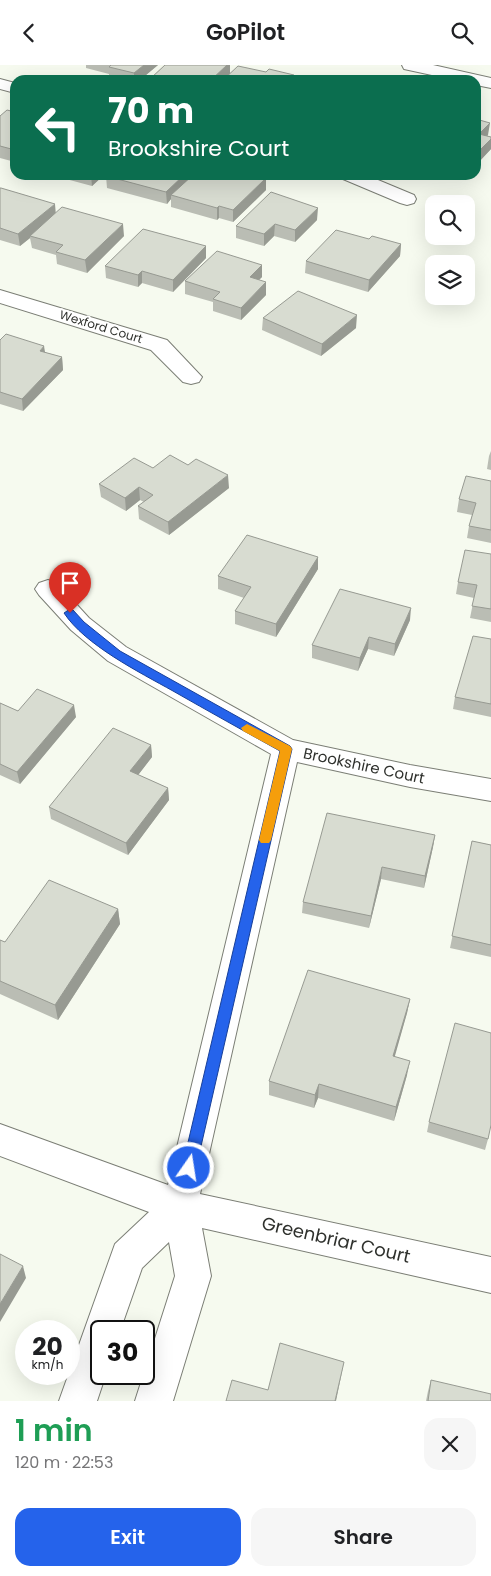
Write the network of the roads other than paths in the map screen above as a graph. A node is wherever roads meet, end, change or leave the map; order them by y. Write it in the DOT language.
graph roads {
  1 [pos="410,65"];
  2 [pos="455,75"];
  3 [pos="362,180"];
  4 [pos="407,199"];
  5 [pos="0,296"];
  6 [pos="191,377"];
  7 [pos="48,589"];
  8 [pos="286,749"];
  9 [pos="491,790"];
  10 [pos="0,1139"];
  11 [pos="180,1206"];
  12 [pos="491,1275"];
  13 [pos="106,1320"];
  14 [pos="90,1366"];
  15 [pos="78,1401"];
  16 [pos="154,1401"];
  1 -- 2 [label="street"];
  3 -- 4 [label="street"];
  5 -- 6 [label="street, Wexford Court"];
  7 -- 8 [label="street, Brookshire Court"];
  8 -- 9 [label="street, Brookshire Court"];
  8 -- 11 [label="street"];
  10 -- 11 [label="street, Greenbriar Court"];
  11 -- 12 [label="street, Greenbriar Court"];
  11 -- 13 [label="street"];
  11 -- 16 [label="street"];
  14 -- 15 [label="street"];
}
